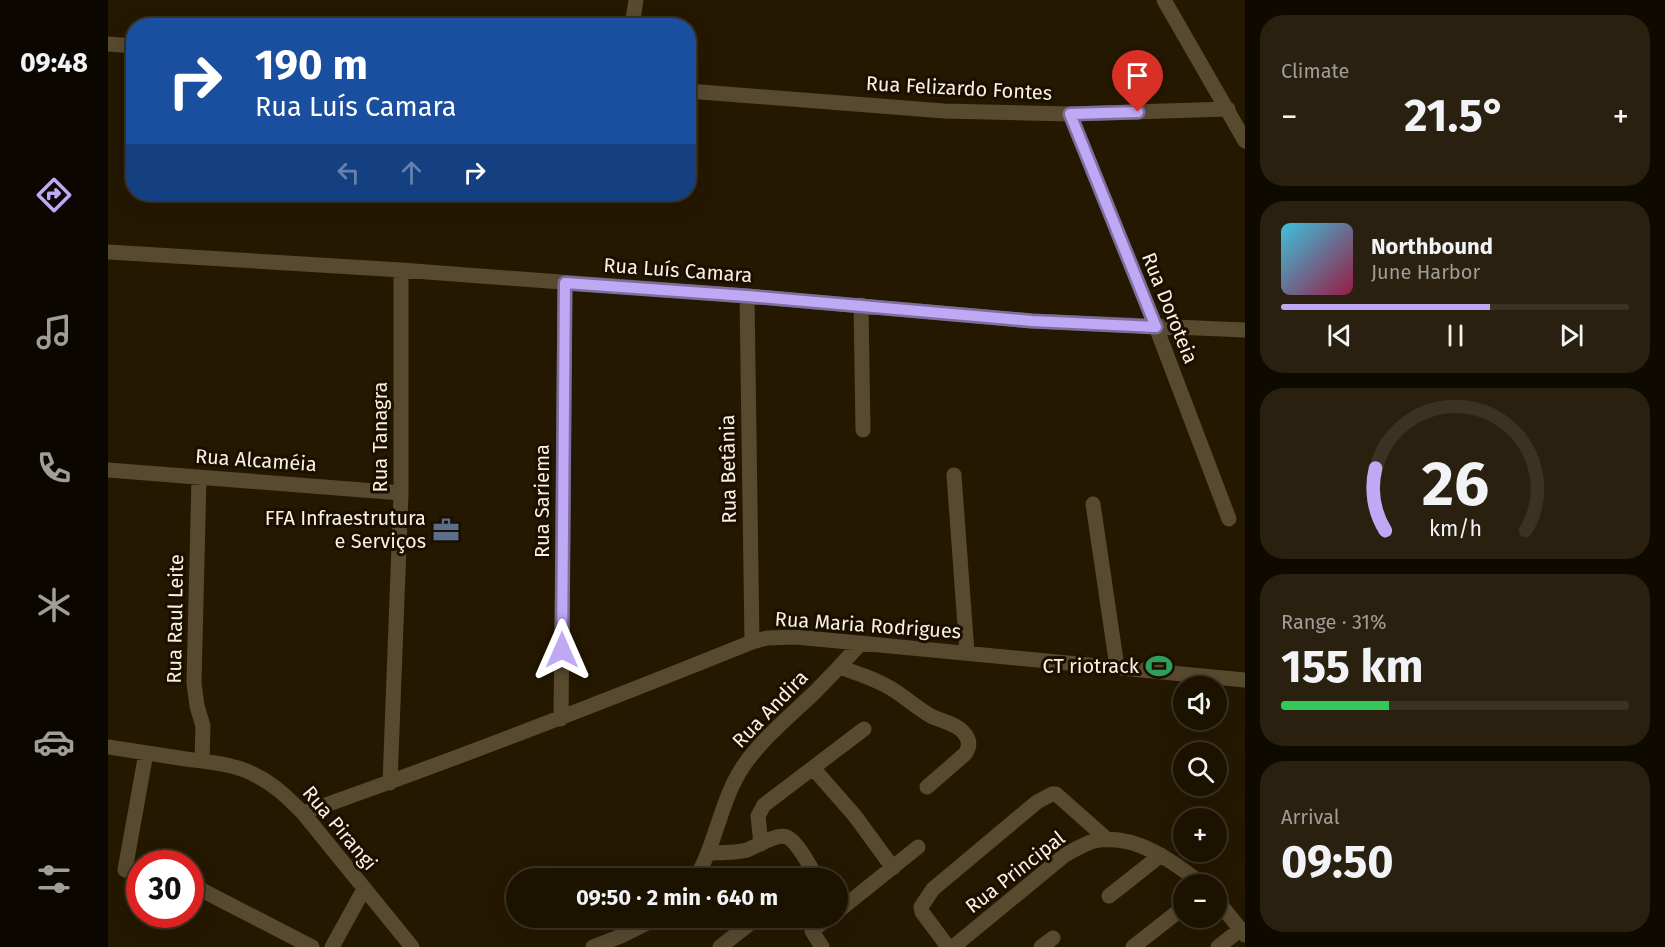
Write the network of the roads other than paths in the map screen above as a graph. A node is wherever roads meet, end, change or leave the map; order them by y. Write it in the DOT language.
graph roads {
  1 [pos="636,0"];
  2 [pos="1164,0"];
  3 [pos="633,18"];
  4 [pos="108,44"];
  5 [pos="126,45"];
  6 [pos="696,92"];
  7 [pos="1228,109"];
  8 [pos="1070,114"];
  9 [pos="1245,141"];
  10 [pos="108,252"];
  11 [pos="401,270"];
  12 [pos="565,283"];
  13 [pos="747,296"];
  14 [pos="861,305"];
  15 [pos="1156,327"];
  16 [pos="1245,330"];
  17 [pos="863,430"];
  18 [pos="109,474"];
  19 [pos="954,475"];
  20 [pos="200,477"];
  21 [pos="401,493"];
  22 [pos="1093,504"];
  23 [pos="1229,519"];
  24 [pos="752,642"];
  25 [pos="861,643"];
  26 [pos="967,653"];
  27 [pos="839,667"];
  28 [pos="1118,667"];
  29 [pos="1245,680"];
  30 [pos="561,718"];
  31 [pos="864,729"];
  32 [pos="108,747"];
  33 [pos="146,753"];
  34 [pos="202,761"];
  35 [pos="813,768"];
  36 [pos="390,783"];
  37 [pos="927,787"];
  38 [pos="303,813"];
  39 [pos="1108,840"];
  40 [pos="761,844"];
  41 [pos="918,847"];
  42 [pos="709,853"];
  43 [pos="1161,855"];
  44 [pos="701,868"];
  45 [pos="811,868"];
  46 [pos="893,868"];
  47 [pos="125,870"];
  48 [pos="1190,874"];
  49 [pos="364,889"];
  50 [pos="204,891"];
  51 [pos="1109,896"];
  52 [pos="848,903"];
  53 [pos="1227,912"];
  54 [pos="1173,916"];
  55 [pos="638,928"];
  56 [pos="744,928"];
  57 [pos="813,928"];
  58 [pos="1243,932"];
  59 [pos="312,947"];
  60 [pos="332,947"];
  61 [pos="412,947"];
  62 [pos="593,947"];
  63 [pos="720,947"];
  64 [pos="822,947"];
  65 [pos="948,947"];
  66 [pos="953,947"];
  67 [pos="1133,947"];
  68 [pos="1218,947"];
  1 -- 3 [label="street"];
  2 -- 7 [label="street"];
  4 -- 5 [label="street"];
  6 -- 8 [label="street, Rua Felizardo Fontes"];
  7 -- 8 [label="street, Rua Felizardo Fontes"];
  7 -- 9 [label="street"];
  8 -- 15 [label="street, Rua Doroteia"];
  10 -- 11 [label="street, Rua Luís Camara"];
  11 -- 12 [label="street, Rua Luís Camara"];
  11 -- 21 [label="street, Rua Tanagra"];
  12 -- 13 [label="street, Rua Luís Camara"];
  12 -- 30 [label="street, Rua Sariema"];
  13 -- 14 [label="street, Rua Luís Camara"];
  13 -- 24 [label="street, Rua Betânia"];
  14 -- 15 [label="street, Rua Luís Camara"];
  14 -- 17 [label="street"];
  15 -- 16 [label="street, Rua Luís Camara"];
  15 -- 23 [label="street, Rua Doroteia"];
  18 -- 20 [label="street, Rua Alcaméia"];
  19 -- 26 [label="street"];
  20 -- 21 [label="street, Rua Alcaméia"];
  20 -- 34 [label="street, Rua Raul Leite"];
  21 -- 36 [label="street, Rua Tanagra"];
  22 -- 28 [label="street"];
  24 -- 25 [label="street, Rua Maria Rodrigues"];
  24 -- 30 [label="street, Rua Maria Rodrigues"];
  25 -- 26 [label="street, Rua Maria Rodrigues"];
  25 -- 27 [label="street, Rua Andira"];
  26 -- 28 [label="street, Rua Maria Rodrigues"];
  27 -- 37 [label="street"];
  27 -- 42 [label="street, Rua Andira"];
  28 -- 29 [label="street, Rua Maria Rodrigues"];
  30 -- 36 [label="street, Rua Maria Rodrigues"];
  31 -- 35 [label="street"];
  32 -- 33 [label="street, Rua Pirangi"];
  33 -- 34 [label="street, Rua Pirangi"];
  33 -- 47 [label="street"];
  34 -- 38 [label="street, Rua Pirangi"];
  35 -- 40 [label="street"];
  35 -- 46 [label="street"];
  36 -- 38 [label="street, Rua Maria Rodrigues"];
  38 -- 49 [label="street, Rua Pirangi"];
  39 -- 43 [label="street, Rua Principal"];
  39 -- 65 [label="street"];
  39 -- 66 [label="street, Rua Principal"];
  40 -- 42 [label="street"];
  40 -- 45 [label="street"];
  41 -- 46 [label="street"];
  42 -- 44 [label="street, Rua Andira"];
  43 -- 48 [label="street, Rua Principal"];
  43 -- 51 [label="street"];
  46 -- 52 [label="street"];
  49 -- 60 [label="street"];
  49 -- 61 [label="street, Rua Pirangi"];
  50 -- 59 [label="street"];
  53 -- 58 [label="street"];
  54 -- 67 [label="street"];
  55 -- 62 [label="street"];
  56 -- 63 [label="street"];
  57 -- 64 [label="street"];
  58 -- 68 [label="street"];
}
